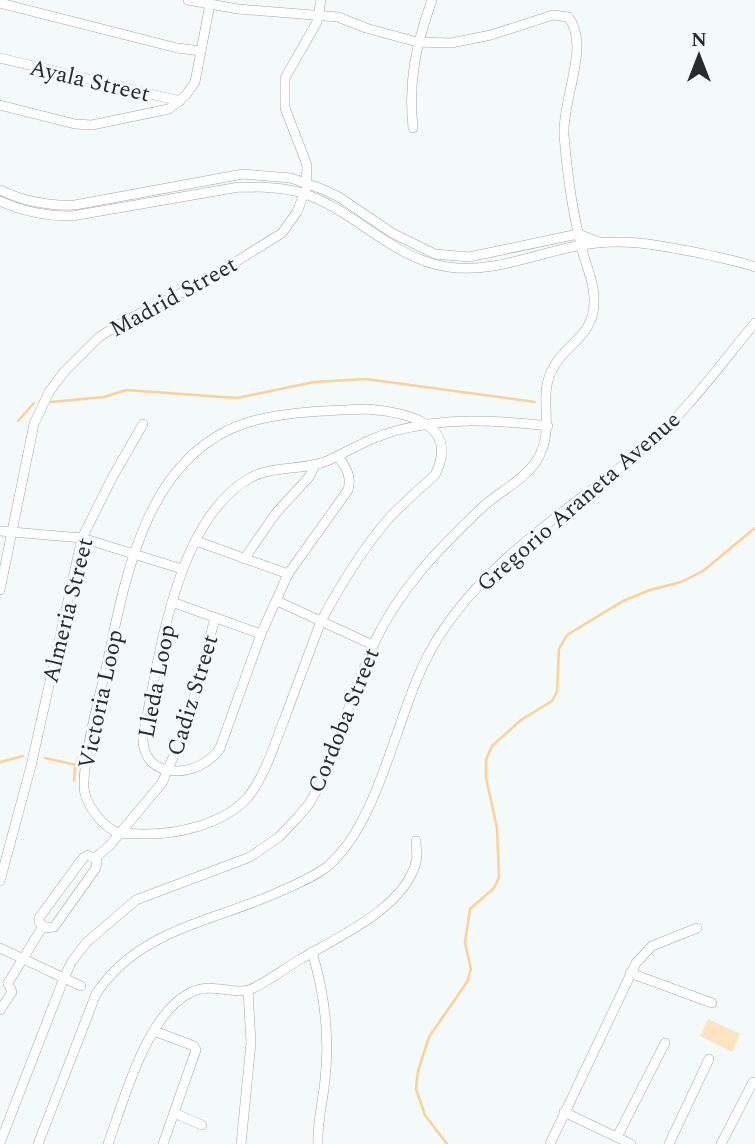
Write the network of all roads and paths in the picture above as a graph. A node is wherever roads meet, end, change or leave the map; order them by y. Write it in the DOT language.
graph roads {
  1 [pos="188,0"];
  2 [pos="321,0"];
  3 [pos="432,0"];
  4 [pos="0,3"];
  5 [pos="210,4"];
  6 [pos="320,14"];
  7 [pos="417,42"];
  8 [pos="201,51"];
  9 [pos="0,58"];
  10 [pos="180,101"];
  11 [pos="0,105"];
  12 [pos="413,128"];
  13 [pos="306,183"];
  14 [pos="0,190"];
  15 [pos="304,194"];
  16 [pos="0,201"];
  17 [pos="578,234"];
  18 [pos="600,242"];
  19 [pos="581,245"];
  20 [pos="755,267"];
  21 [pos="755,323"];
  22 [pos="143,424"];
  23 [pos="427,424"];
  24 [pos="548,426"];
  25 [pos="338,456"];
  26 [pos="315,465"];
  27 [pos="0,531"];
  28 [pos="12,531"];
  29 [pos="82,538"];
  30 [pos="196,541"];
  31 [pos="132,552"];
  32 [pos="244,559"];
  33 [pos="182,569"];
  34 [pos="288,574"];
  35 [pos="0,590"];
  36 [pos="277,601"];
  37 [pos="172,602"];
  38 [pos="215,618"];
  39 [pos="321,621"];
  40 [pos="261,634"];
  41 [pos="373,645"];
  42 [pos="167,770"];
  43 [pos="120,833"];
  44 [pos="416,841"];
  45 [pos="95,858"];
  46 [pos="0,881"];
  47 [pos="43,926"];
  48 [pos="697,928"];
  49 [pos="0,948"];
  50 [pos="312,952"];
  51 [pos="24,959"];
  52 [pos="631,973"];
  53 [pos="64,978"];
  54 [pos="4,983"];
  55 [pos="81,986"];
  56 [pos="248,990"];
  57 [pos="712,1003"];
  58 [pos="0,1010"];
  59 [pos="154,1031"];
  60 [pos="665,1043"];
  61 [pos="709,1059"];
  62 [pos="753,1082"];
  63 [pos="564,1112"];
  64 [pos="174,1113"];
  65 [pos="202,1125"];
  66 [pos="617,1137"];
  67 [pos="0,1143"];
  68 [pos="38,1144"];
  69 [pos="108,1144"];
  70 [pos="163,1144"];
  71 [pos="240,1144"];
  72 [pos="318,1144"];
  73 [pos="550,1144"];
  74 [pos="631,1144"];
  75 [pos="669,1144"];
  76 [pos="721,1144"];
  1 -- 5 [label="street"];
  2 -- 6 [label="street"];
  3 -- 7 [label="street"];
  4 -- 8 [label="street"];
  5 -- 6 [label="street"];
  5 -- 8 [label="street"];
  6 -- 7 [label="street"];
  6 -- 13 [label="street, Madrid Street"];
  7 -- 12 [label="street"];
  7 -- 17 [label="street, Cordoba Street"];
  8 -- 10 [label="street"];
  9 -- 10 [label="street, Ayala Street"];
  10 -- 11 [label="street"];
  13 -- 14 [label="street"];
  13 -- 15 [label="street, Madrid Street"];
  13 -- 17 [label="street"];
  15 -- 16 [label="street"];
  15 -- 19 [label="street"];
  15 -- 28 [label="street, Madrid Street"];
  17 -- 18 [label="street"];
  17 -- 19 [label="street, Cordoba Street"];
  18 -- 19 [label="street"];
  18 -- 20 [label="street"];
  19 -- 24 [label="street, Cordoba Street"];
  21 -- 68 [label="street, Gregorio Araneta Avenue"];
  22 -- 29 [label="street, Almeria Street"];
  23 -- 24 [label="street, Lleda Loop"];
  23 -- 25 [label="street, Lleda Loop"];
  23 -- 31 [label="street, Victoria Loop"];
  23 -- 39 [label="street"];
  24 -- 41 [label="street, Cordoba Street"];
  25 -- 26 [label="street, Lleda Loop"];
  25 -- 34 [label="street, Lleda Loop"];
  26 -- 30 [label="street, Lleda Loop"];
  26 -- 32 [label="street"];
  27 -- 28 [label="street"];
  28 -- 29 [label="street"];
  28 -- 35 [label="street, Madrid Street"];
  29 -- 31 [label="street"];
  29 -- 46 [label="street, Almeria Street"];
  30 -- 32 [label="street"];
  30 -- 33 [label="street, Lleda Loop"];
  31 -- 33 [label="street"];
  31 -- 43 [label="street, Victoria Loop"];
  32 -- 34 [label="street"];
  33 -- 37 [label="street, Lleda Loop"];
  34 -- 36 [label="street, Lleda Loop"];
  36 -- 39 [label="street"];
  36 -- 40 [label="street, Lleda Loop"];
  37 -- 38 [label="street"];
  37 -- 42 [label="street, Lleda Loop"];
  38 -- 40 [label="street"];
  38 -- 42 [label="street, Cadiz Street"];
  39 -- 41 [label="street"];
  39 -- 43 [label="street"];
  40 -- 42 [label="street, Lleda Loop"];
  41 -- 53 [label="street, Cordoba Street"];
  42 -- 43 [label="street, Cadiz Street"];
  43 -- 45 [label="street, Cadiz Street"];
  44 -- 50 [label="street"];
  45 -- 47 [label="street"];
  45 -- 47 [label="street"];
  47 -- 51 [label="street"];
  48 -- 52 [label="street"];
  49 -- 51 [label="street"];
  50 -- 56 [label="street"];
  50 -- 72 [label="street"];
  51 -- 53 [label="street"];
  51 -- 54 [label="street"];
  52 -- 57 [label="street"];
  52 -- 63 [label="street"];
  53 -- 55 [label="street"];
  53 -- 67 [label="street, Cordoba Street"];
  54 -- 58 [label="street"];
  56 -- 59 [label="street"];
  56 -- 71 [label="street"];
  59 -- 64 [label="street"];
  59 -- 69 [label="street"];
  60 -- 66 [label="street"];
  61 -- 75 [label="street"];
  62 -- 76 [label="street"];
  63 -- 66 [label="street"];
  63 -- 73 [label="street"];
  64 -- 65 [label="street"];
  64 -- 70 [label="street"];
  66 -- 74 [label="street"];
}
